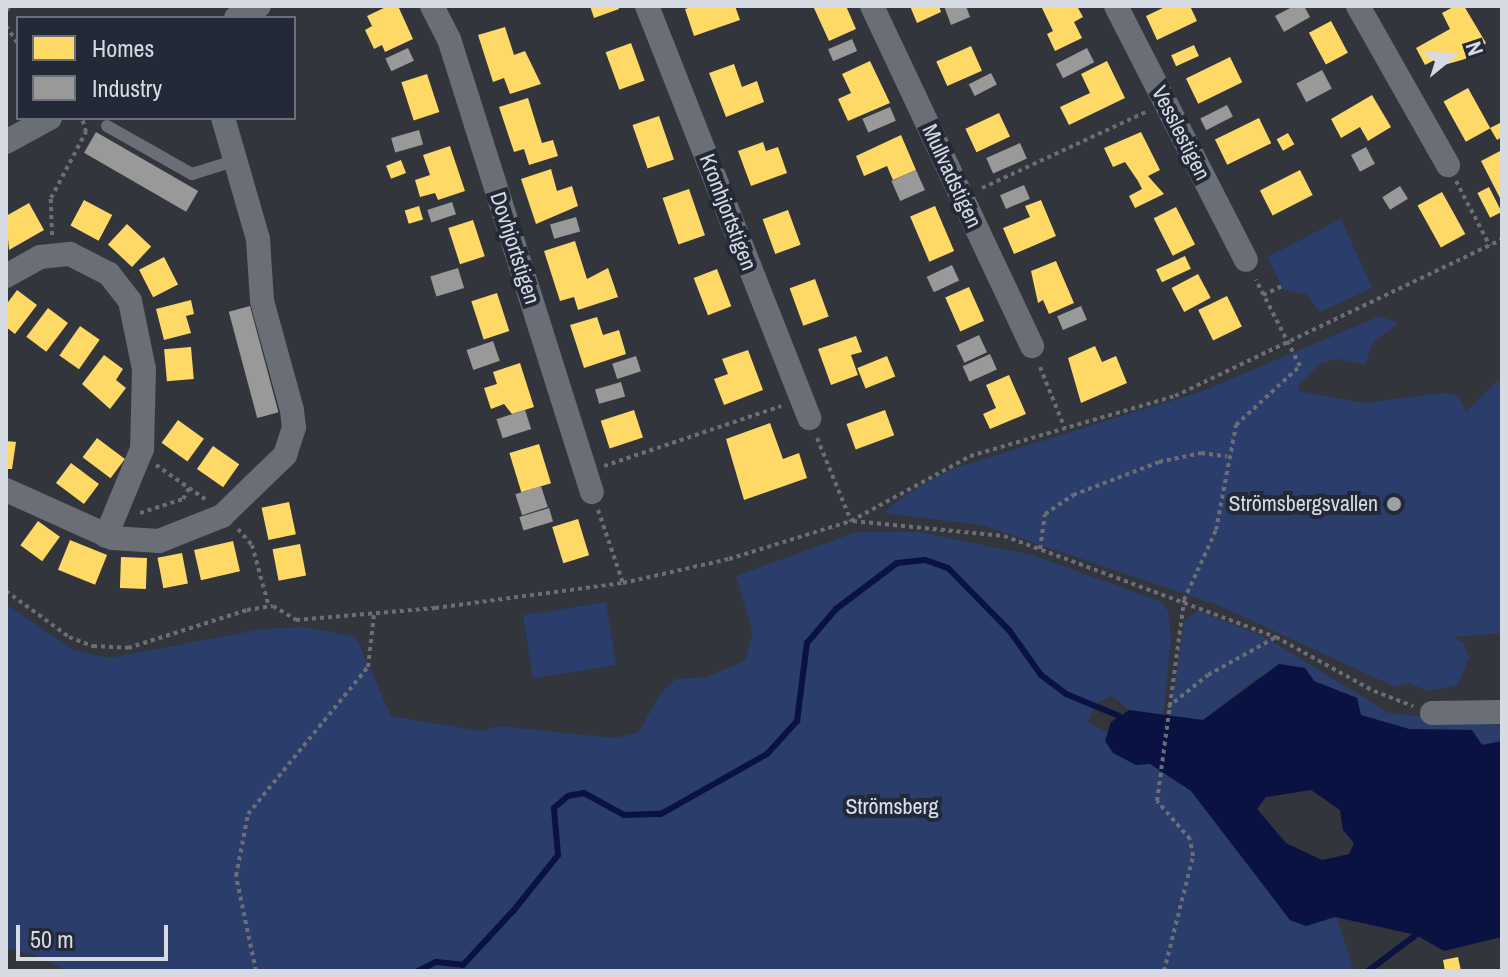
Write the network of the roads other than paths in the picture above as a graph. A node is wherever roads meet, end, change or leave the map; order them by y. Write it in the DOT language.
graph roads {
  1 [pos="259,6"];
  2 [pos="432,6"];
  3 [pos="647,6"];
  4 [pos="872,6"];
  5 [pos="1116,6"];
  6 [pos="1358,6"];
  7 [pos="240,16"];
  8 [pos="46,120"];
  9 [pos="224,120"];
  10 [pos="107,126"];
  11 [pos="6,142"];
  12 [pos="237,160"];
  13 [pos="1448,165"];
  14 [pos="1246,260"];
  15 [pos="6,276"];
  16 [pos="1032,346"];
  17 [pos="805,409"];
  18 [pos="590,482"];
  19 [pos="6,490"];
  20 [pos="109,529"];
  21 [pos="1502,712"];
  22 [pos="1432,713"];
  1 -- 7 [label="street"];
  2 -- 18 [label="street, Dovhjortstigen"];
  3 -- 17 [label="street, Kronhjortstigen"];
  4 -- 16 [label="street, Mullvadstigen"];
  5 -- 14 [label="street, Vesslestigen"];
  6 -- 13 [label="street"];
  8 -- 11 [label="street"];
  9 -- 12 [label="street"];
  10 -- 12 [label="lane"];
  12 -- 20 [label="street"];
  15 -- 20 [label="street"];
  19 -- 20 [label="street"];
  21 -- 22 [label="street"];
}
